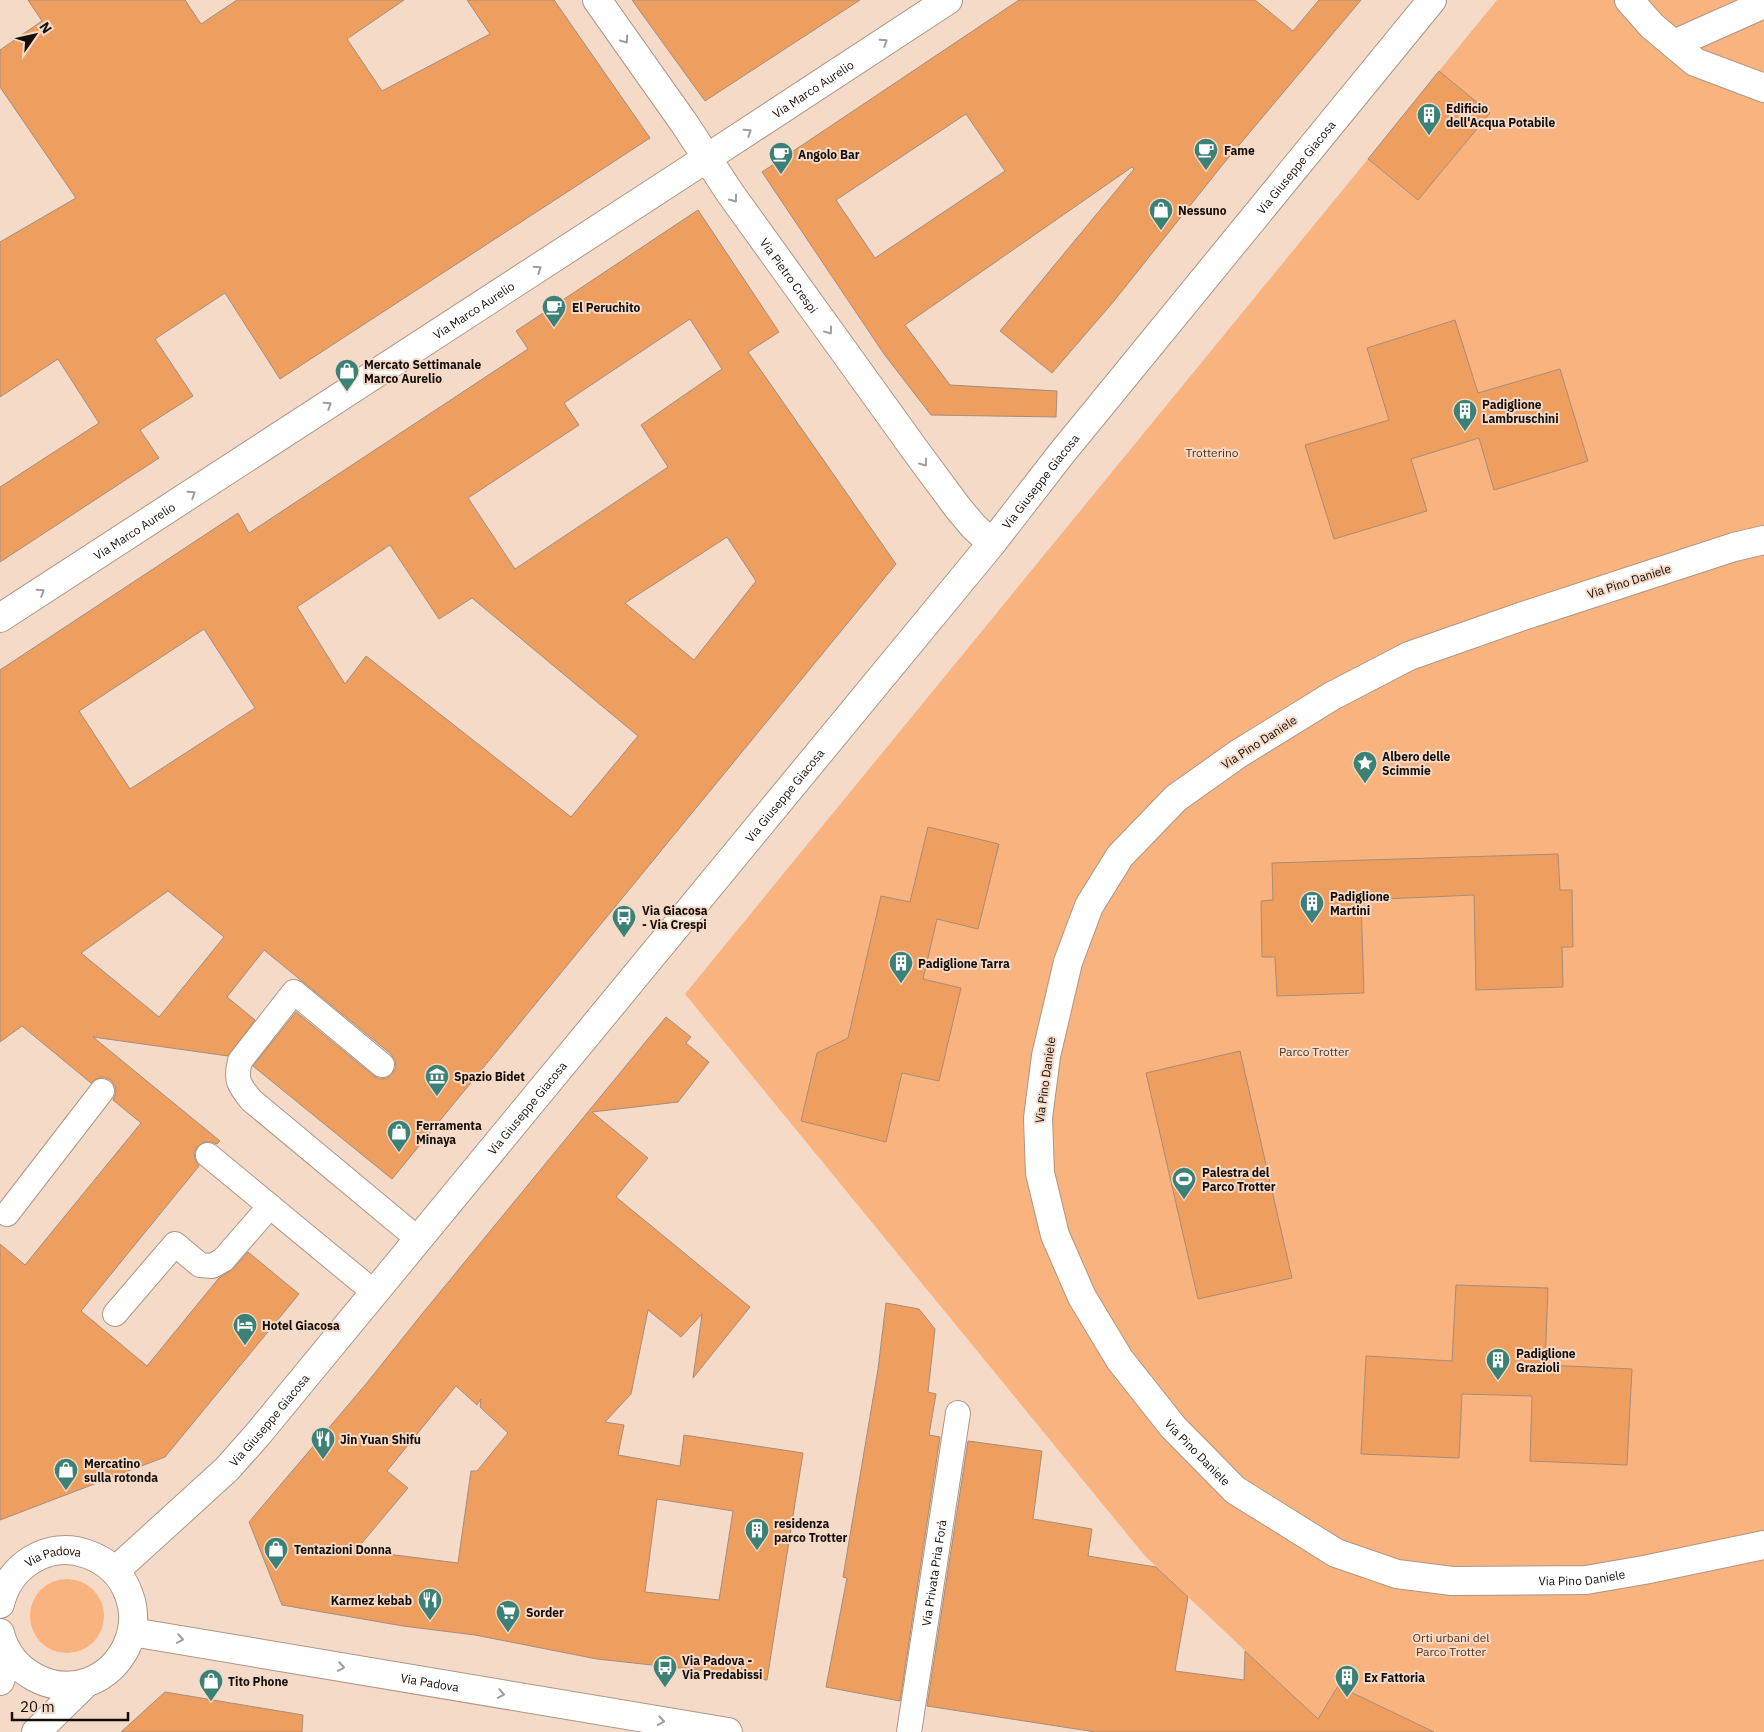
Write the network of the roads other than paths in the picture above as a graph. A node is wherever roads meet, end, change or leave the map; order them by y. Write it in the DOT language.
graph roads {
  1 [pos="597,0"];
  2 [pos="948,0"];
  3 [pos="1432,0"];
  4 [pos="1629,0"];
  5 [pos="1764,4"];
  6 [pos="1674,44"];
  7 [pos="1764,88"];
  8 [pos="707,158"];
  9 [pos="1764,540"];
  10 [pos="992,543"];
  11 [pos="0,618"];
  12 [pos="382,1065"];
  13 [pos="102,1091"];
  14 [pos="208,1155"];
  15 [pos="270,1206"];
  16 [pos="7,1214"];
  17 [pos="418,1239"];
  18 [pos="375,1293"];
  19 [pos="115,1314"];
  20 [pos="958,1414"];
  21 [pos="1764,1545"];
  22 [pos="115,1571"];
  23 [pos="0,1601"];
  24 [pos="132,1632"];
  25 [pos="3,1641"];
  26 [pos="0,1681"];
  27 [pos="86,1682"];
  28 [pos="36,1732"];
  29 [pos="728,1732"];
  30 [pos="909,1732"];
  1 -- 8 [label="street, Via Pietro Crespi, one-way"];
  8 -- 2 [label="street, Via Marco Aurelio, one-way"];
  3 -- 10 [label="street, Via Giuseppe Giacosa"];
  4 -- 6 [label="street"];
  5 -- 6 [label="street"];
  6 -- 7 [label="street"];
  8 -- 10 [label="street, Via Pietro Crespi, one-way"];
  11 -- 8 [label="street, Via Marco Aurelio, one-way"];
  9 -- 21 [label="street, Via Pino Daniele"];
  10 -- 17 [label="street, Via Giuseppe Giacosa"];
  12 -- 17 [label="lane"];
  13 -- 16 [label="lane"];
  14 -- 15 [label="lane"];
  15 -- 18 [label="lane"];
  15 -- 19 [label="lane"];
  17 -- 18 [label="street, Via Giuseppe Giacosa"];
  18 -- 22 [label="street, Via Giuseppe Giacosa"];
  20 -- 30 [label="lane, Via Privata Pria Forà"];
  22 -- 23 [label="street, Via Padova"];
  22 -- 24 [label="street, Via Padova"];
  24 -- 27 [label="street, Via Padova"];
  24 -- 29 [label="street, Via Padova, one-way"];
  25 -- 26 [label="street"];
  25 -- 27 [label="street, Via Padova"];
  27 -- 28 [label="street"];
}
